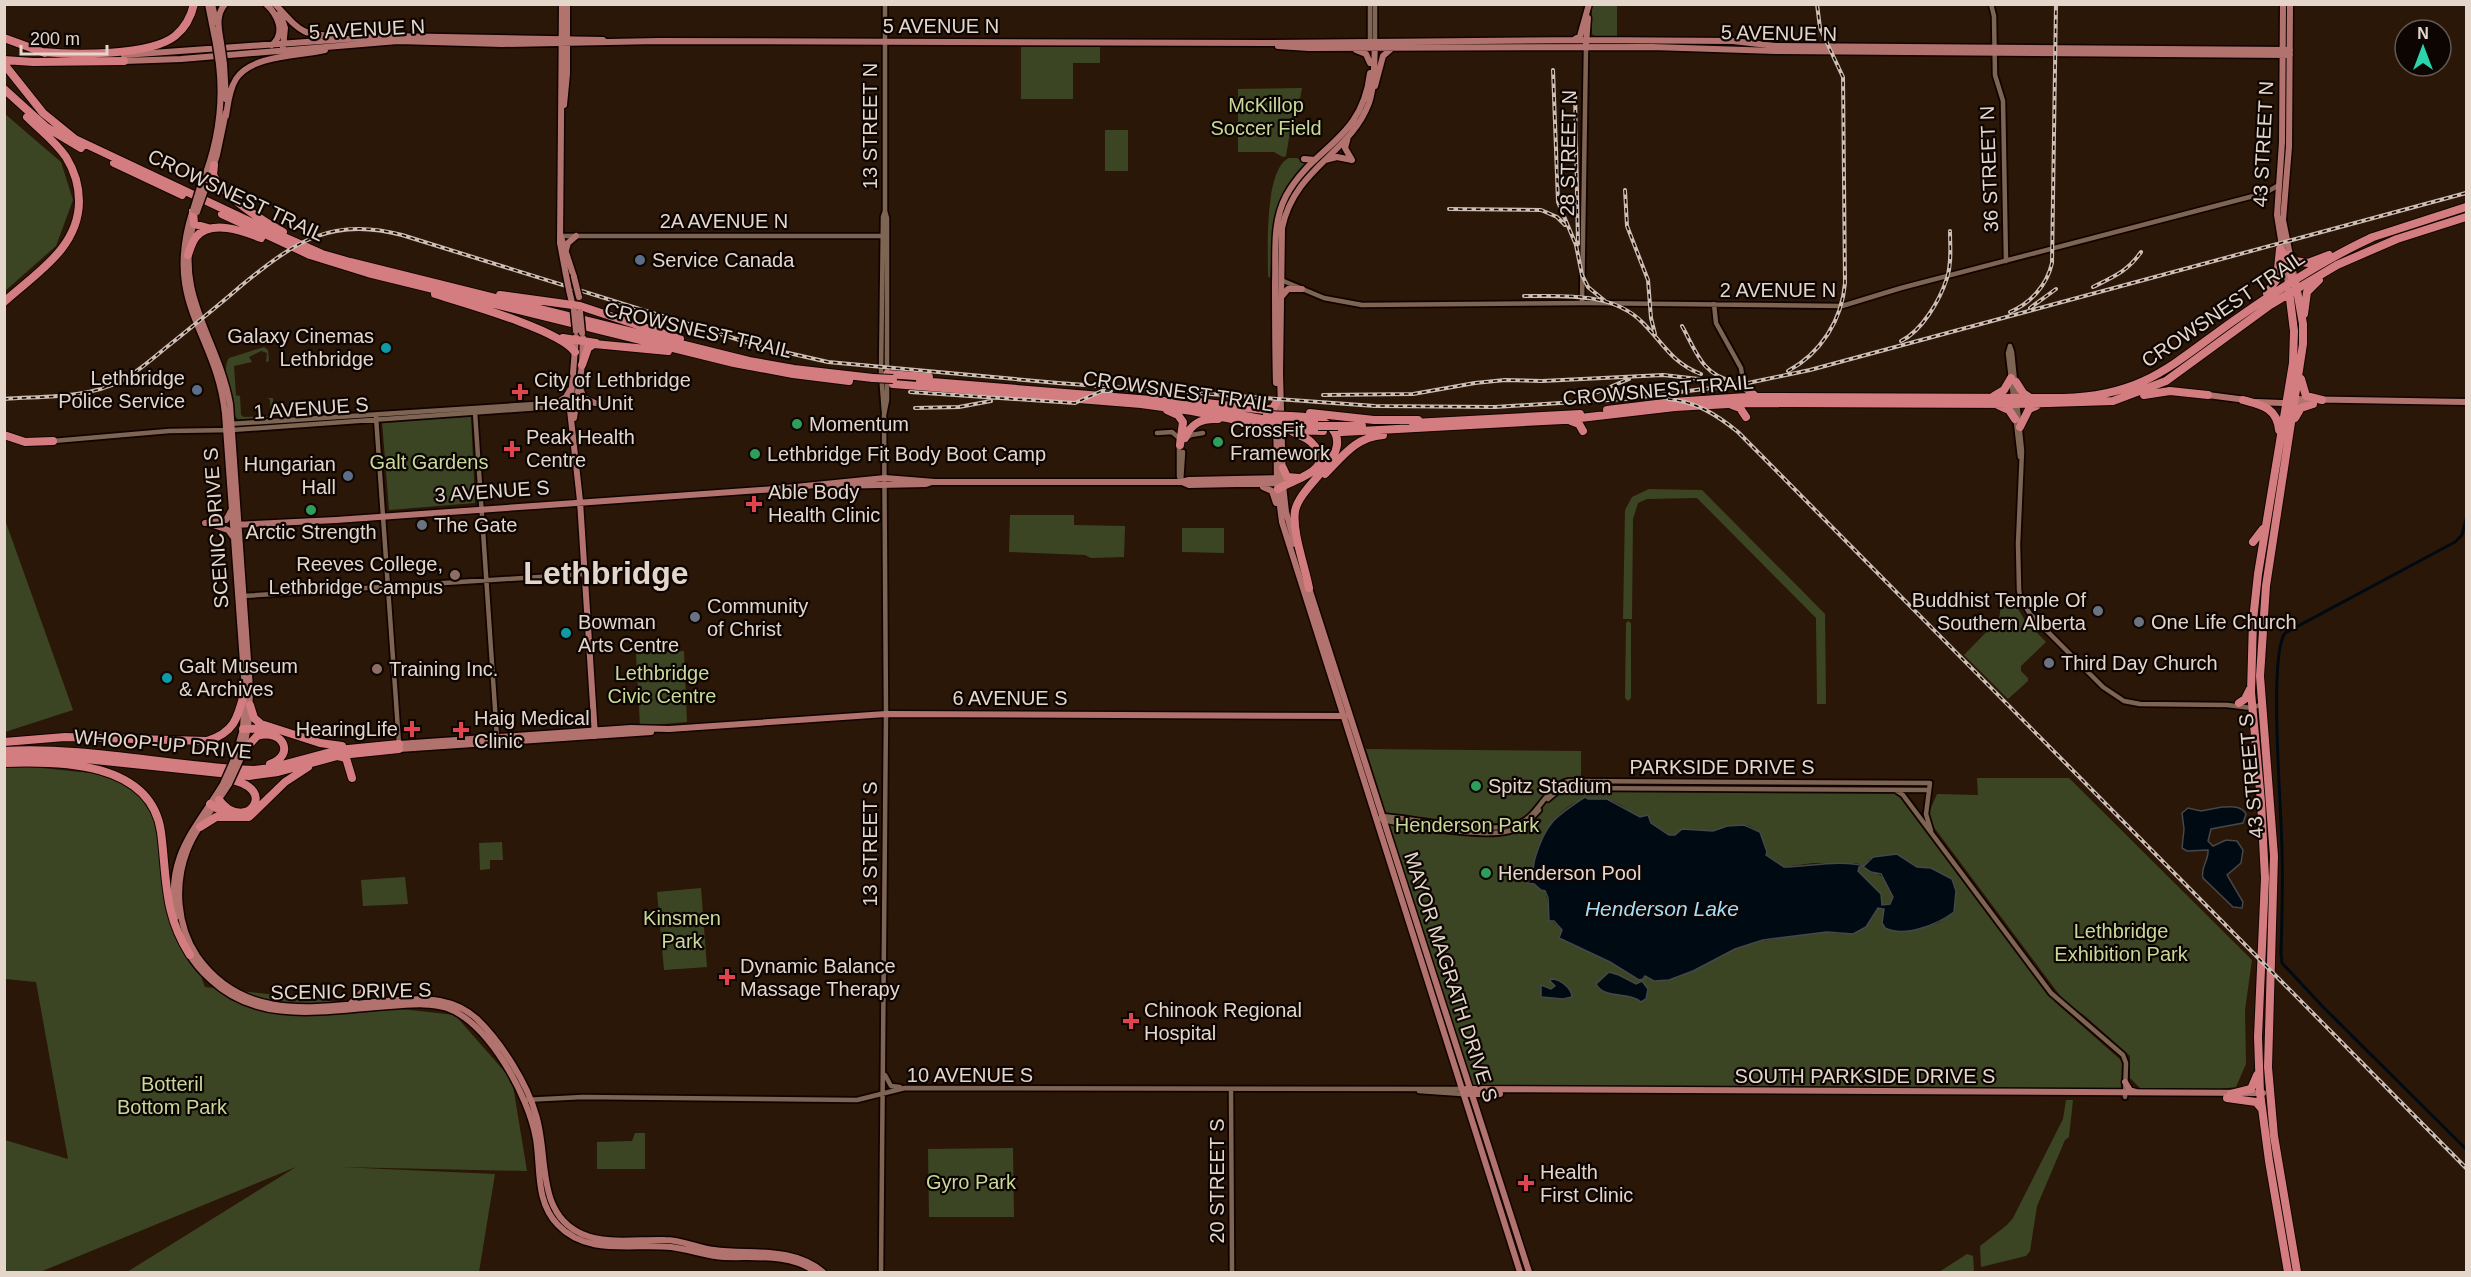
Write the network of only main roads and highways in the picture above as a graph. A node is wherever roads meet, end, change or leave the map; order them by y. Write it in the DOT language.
graph roads {
  1 [pos="194,4"];
  2 [pos="207,4"];
  3 [pos="212,4"];
  4 [pos="225,4"];
  5 [pos="266,4"];
  6 [pos="562,4"];
  7 [pos="567,4"];
  8 [pos="1589,4"];
  9 [pos="2283,4"];
  10 [pos="2290,4"];
  11 [pos="276,6"];
  12 [pos="562,26"];
  13 [pos="2283,32"];
  14 [pos="4,38"];
  15 [pos="364,38"];
  16 [pos="1569,40"];
  17 [pos="545,41"];
  18 [pos="564,41"];
  19 [pos="612,42"];
  20 [pos="219,43"];
  21 [pos="1269,43"];
  22 [pos="579,44"];
  23 [pos="1586,44"];
  24 [pos="272,45"];
  25 [pos="348,45"];
  26 [pos="1373,46"];
  27 [pos="282,47"];
  28 [pos="1350,48"];
  29 [pos="1392,48"];
  30 [pos="42,52"];
  31 [pos="2259,52"];
  32 [pos="2287,53"];
  33 [pos="124,58"];
  34 [pos="564,59"];
  35 [pos="4,62"];
  36 [pos="1370,63"];
  37 [pos="222,64"];
  38 [pos="2283,84"];
  39 [pos="4,90"];
  40 [pos="1370,101"];
  41 [pos="226,116"];
  42 [pos="1349,135"];
  43 [pos="1319,161"];
  44 [pos="214,165"];
  45 [pos="205,187"];
  46 [pos="223,189"];
  47 [pos="2466,207"];
  48 [pos="195,211"];
  49 [pos="2466,217"];
  50 [pos="194,224"];
  51 [pos="219,228"];
  52 [pos="561,236"];
  53 [pos="576,236"];
  54 [pos="2373,237"];
  55 [pos="2280,249"];
  56 [pos="566,250"];
  57 [pos="188,255"];
  58 [pos="2290,255"];
  59 [pos="2353,257"];
  60 [pos="350,262"];
  61 [pos="368,273"];
  62 [pos="401,275"];
  63 [pos="2293,286"];
  64 [pos="1302,289"];
  65 [pos="569,293"];
  66 [pos="1280,299"];
  67 [pos="556,301"];
  68 [pos="4,302"];
  69 [pos="577,306"];
  70 [pos="2303,324"];
  71 [pos="2226,326"];
  72 [pos="552,336"];
  73 [pos="579,336"];
  74 [pos="2304,336"];
  75 [pos="609,345"];
  76 [pos="576,352"];
  77 [pos="724,355"];
  78 [pos="734,363"];
  79 [pos="582,365"];
  80 [pos="2300,374"];
  81 [pos="888,378"];
  82 [pos="873,380"];
  83 [pos="576,384"];
  84 [pos="1744,386"];
  85 [pos="2208,395"];
  86 [pos="1758,397"];
  87 [pos="1113,398"];
  88 [pos="1982,398"];
  89 [pos="2036,398"];
  90 [pos="2122,399"];
  91 [pos="1746,400"];
  92 [pos="2243,400"];
  93 [pos="2322,400"];
  94 [pos="2015,401"];
  95 [pos="2345,401"];
  96 [pos="2291,402"];
  97 [pos="2466,402"];
  98 [pos="556,403"];
  99 [pos="595,403"];
  100 [pos="1276,403"];
  101 [pos="1772,403"];
  102 [pos="1724,404"];
  103 [pos="1994,404"];
  104 [pos="2044,404"];
  105 [pos="2313,404"];
  106 [pos="1279,413"];
  107 [pos="1583,416"];
  108 [pos="1563,420"];
  109 [pos="1266,421"];
  110 [pos="1290,423"];
  111 [pos="1465,423"];
  112 [pos="229,427"];
  113 [pos="1583,431"];
  114 [pos="4,435"];
  115 [pos="53,441"];
  116 [pos="2289,442"];
  117 [pos="2278,452"];
  118 [pos="1283,468"];
  119 [pos="1304,478"];
  120 [pos="1181,482"];
  121 [pos="1280,483"];
  122 [pos="1245,485"];
  123 [pos="2270,498"];
  124 [pos="580,501"];
  125 [pos="1298,503"];
  126 [pos="235,508"];
  127 [pos="1282,522"];
  128 [pos="2266,522"];
  129 [pos="236,524"];
  130 [pos="261,524"];
  131 [pos="237,539"];
  132 [pos="2268,543"];
  133 [pos="2260,557"];
  134 [pos="1310,588"];
  135 [pos="241,597"];
  136 [pos="2251,687"];
  137 [pos="244,690"];
  138 [pos="2239,703"];
  139 [pos="250,705"];
  140 [pos="1343,716"];
  141 [pos="1351,716"];
  142 [pos="246,728"];
  143 [pos="276,729"];
  144 [pos="595,733"];
  145 [pos="4,742"];
  146 [pos="399,746"];
  147 [pos="356,750"];
  148 [pos="4,751"];
  149 [pos="4,756"];
  150 [pos="336,756"];
  151 [pos="238,758"];
  152 [pos="327,758"];
  153 [pos="4,764"];
  154 [pos="188,764"];
  155 [pos="166,767"];
  156 [pos="214,804"];
  157 [pos="235,818"];
  158 [pos="1380,818"];
  159 [pos="200,827"];
  160 [pos="190,955"];
  161 [pos="366,988"];
  162 [pos="350,1003"];
  163 [pos="2259,1062"];
  164 [pos="2125,1082"];
  165 [pos="1466,1091"];
  166 [pos="2139,1093"];
  167 [pos="2125,1095"];
  168 [pos="2260,1095"];
  169 [pos="2270,1095"];
  170 [pos="2229,1096"];
  171 [pos="528,1100"];
  172 [pos="2262,1110"];
  173 [pos="816,1272"];
  174 [pos="823,1272"];
  175 [pos="1524,1272"];
  176 [pos="2288,1272"];
  177 [pos="2297,1272"];
  1 -- 30 [label="highway"];
  2 -- 20 [label="main road"];
  3 -- 20 [label="main road"];
  4 -- 20 [label="main road"];
  5 -- 24 [label="main road"];
  6 -- 12 [label="main road"];
  7 -- 18 [label="main road"];
  8 -- 16 [label="main road"];
  8 -- 23 [label="main road, 28 STREET N"];
  9 -- 13 [label="main road, 43 STREET N"];
  10 -- 32 [label="main road, 43 STREET N"];
  11 -- 15 [label="main road"];
  11 -- 27 [label="main road"];
  12 -- 17 [label="main road"];
  12 -- 18 [label="main road"];
  13 -- 31 [label="main road"];
  13 -- 32 [label="main road, 43 STREET N"];
  14 -- 30 [label="highway"];
  15 -- 17 [label="main road, 5 AVENUE N"];
  15 -- 27 [label="main road, 5 AVENUE N"];
  16 -- 23 [label="main road, 5 AVENUE N"];
  16 -- 26 [label="main road, 5 AVENUE N"];
  17 -- 18 [label="main road, 5 AVENUE N"];
  17 -- 25 [label="main road, 5 AVENUE N"];
  17 -- 34 [label="main road"];
  18 -- 19 [label="main road, 5 AVENUE N"];
  18 -- 22 [label="main road, 5 AVENUE N"];
  18 -- 34 [label="main road"];
  19 -- 21 [label="main road, 5 AVENUE N"];
  19 -- 22 [label="main road, 5 AVENUE N"];
  20 -- 37 [label="main road, bridge"];
  21 -- 26 [label="main road, 5 AVENUE N"];
  21 -- 28 [label="main road, 5 AVENUE N"];
  22 -- 34 [label="main road"];
  23 -- 29 [label="main road, 5 AVENUE N"];
  23 -- 31 [label="main road, 5 AVENUE N"];
  24 -- 27 [label="main road, 5 AVENUE N"];
  24 -- 33 [label="main road, 5 AVENUE N"];
  25 -- 27 [label="main road, 5 AVENUE N"];
  25 -- 41 [label="main road"];
  26 -- 28 [label="main road, 5 AVENUE N"];
  26 -- 29 [label="main road, 5 AVENUE N"];
  26 -- 36 [label="main road"];
  26 -- 40 [label="main road"];
  27 -- 33 [label="main road, 5 AVENUE N"];
  28 -- 36 [label="main road"];
  29 -- 40 [label="main road"];
  30 -- 33 [label="highway"];
  31 -- 32 [label="main road, 5 AVENUE N"];
  31 -- 38 [label="main road"];
  32 -- 38 [label="main road, 43 STREET N"];
  32 -- 58 [label="main road, 43 STREET N"];
  33 -- 35 [label="highway"];
  34 -- 52 [label="main road"];
  35 -- 60 [label="highway, CROWSNEST TRAIL"];
  36 -- 43 [label="main road"];
  37 -- 41 [label="main road"];
  37 -- 45 [label="main road"];
  38 -- 55 [label="main road, 43 STREET N"];
  39 -- 61 [label="highway, CROWSNEST TRAIL"];
  39 -- 68 [label="highway"];
  40 -- 42 [label="main road"];
  41 -- 44 [label="main road"];
  42 -- 43 [label="main road"];
  42 -- 43 [label="main road"];
  43 -- 66 [label="main road"];
  43 -- 100 [label="main road"];
  44 -- 45 [label="main road"];
  44 -- 46 [label="highway"];
  45 -- 46 [label="highway"];
  45 -- 48 [label="main road, SCENIC DRIVE S, bridge"];
  46 -- 60 [label="highway"];
  47 -- 54 [label="highway"];
  48 -- 50 [label="highway"];
  48 -- 112 [label="main road, SCENIC DRIVE S"];
  49 -- 59 [label="highway, CROWSNEST TRAIL"];
  50 -- 51 [label="highway"];
  50 -- 57 [label="main road, SCENIC DRIVE S"];
  51 -- 57 [label="highway"];
  51 -- 61 [label="highway"];
  52 -- 56 [label="main road"];
  52 -- 65 [label="main road, bridge"];
  53 -- 56 [label="main road"];
  54 -- 58 [label="highway"];
  54 -- 63 [label="highway"];
  55 -- 63 [label="highway"];
  55 -- 71 [label="highway"];
  56 -- 69 [label="main road, bridge"];
  57 -- 112 [label="main road, SCENIC DRIVE S"];
  58 -- 63 [label="main road, 43 STREET N"];
  59 -- 63 [label="highway, CROWSNEST TRAIL"];
  59 -- 70 [label="highway"];
  60 -- 62 [label="highway, CROWSNEST TRAIL"];
  61 -- 72 [label="highway"];
  61 -- 78 [label="highway, CROWSNEST TRAIL"];
  62 -- 67 [label="highway"];
  62 -- 77 [label="highway, CROWSNEST TRAIL"];
  63 -- 70 [label="highway, 43 STREET S"];
  63 -- 71 [label="highway, CROWSNEST TRAIL"];
  63 -- 74 [label="highway"];
  63 -- 90 [label="highway, CROWSNEST TRAIL"];
  63 -- 96 [label="highway, 43 STREET S"];
  64 -- 66 [label="main road"];
  65 -- 67 [label="highway"];
  65 -- 69 [label="main road"];
  66 -- 106 [label="main road"];
  67 -- 69 [label="highway"];
  69 -- 73 [label="main road, bridge"];
  69 -- 77 [label="highway"];
  70 -- 74 [label="highway, 43 STREET S"];
  71 -- 89 [label="highway, CROWSNEST TRAIL"];
  72 -- 73 [label="highway"];
  72 -- 76 [label="highway"];
  73 -- 75 [label="highway"];
  73 -- 76 [label="main road"];
  73 -- 79 [label="main road"];
  74 -- 80 [label="highway, 43 STREET S"];
  75 -- 78 [label="highway"];
  75 -- 79 [label="highway"];
  76 -- 83 [label="main road"];
  77 -- 82 [label="highway, CROWSNEST TRAIL"];
  78 -- 82 [label="highway, CROWSNEST TRAIL"];
  79 -- 83 [label="main road"];
  80 -- 93 [label="highway"];
  80 -- 96 [label="highway, 43 STREET S"];
  81 -- 82 [label="highway, CROWSNEST TRAIL, bridge"];
  81 -- 87 [label="highway, CROWSNEST TRAIL"];
  81 -- 87 [label="highway, CROWSNEST TRAIL"];
  83 -- 98 [label="main road"];
  83 -- 99 [label="main road"];
  83 -- 124 [label="main road"];
  84 -- 86 [label="highway"];
  85 -- 90 [label="highway"];
  85 -- 92 [label="main road"];
  86 -- 88 [label="highway, CROWSNEST TRAIL"];
  86 -- 91 [label="highway, CROWSNEST TRAIL"];
  87 -- 100 [label="highway"];
  87 -- 109 [label="highway, CROWSNEST TRAIL"];
  87 -- 109 [label="highway, CROWSNEST TRAIL"];
  87 -- 109 [label="highway"];
  88 -- 89 [label="highway"];
  88 -- 94 [label="highway, CROWSNEST TRAIL"];
  89 -- 94 [label="highway, CROWSNEST TRAIL"];
  90 -- 104 [label="highway, CROWSNEST TRAIL"];
  91 -- 101 [label="highway, CROWSNEST TRAIL"];
  91 -- 102 [label="highway, CROWSNEST TRAIL"];
  91 -- 107 [label="highway, CROWSNEST TRAIL"];
  92 -- 96 [label="main road"];
  92 -- 117 [label="highway"];
  93 -- 95 [label="main road"];
  93 -- 96 [label="main road"];
  94 -- 103 [label="highway, CROWSNEST TRAIL"];
  94 -- 104 [label="highway, CROWSNEST TRAIL"];
  95 -- 97 [label="main road"];
  95 -- 105 [label="main road"];
  96 -- 105 [label="main road"];
  96 -- 116 [label="highway, 43 STREET S"];
  96 -- 117 [label="highway, 43 STREET S"];
  100 -- 106 [label="main road"];
  101 -- 102 [label="highway"];
  101 -- 103 [label="highway, CROWSNEST TRAIL"];
  102 -- 107 [label="highway, CROWSNEST TRAIL"];
  103 -- 104 [label="highway"];
  105 -- 116 [label="highway"];
  106 -- 111 [label="highway"];
  106 -- 118 [label="main road, MAYOR MAGRATH DRIVE S"];
  106 -- 121 [label="main road, MAYOR MAGRATH DRIVE S"];
  107 -- 108 [label="highway, CROWSNEST TRAIL"];
  107 -- 111 [label="highway, CROWSNEST TRAIL"];
  108 -- 111 [label="highway, CROWSNEST TRAIL"];
  108 -- 113 [label="highway"];
  109 -- 110 [label="highway, bridge"];
  109 -- 110 [label="highway, CROWSNEST TRAIL, bridge"];
  110 -- 111 [label="highway, CROWSNEST TRAIL"];
  110 -- 119 [label="highway"];
  110 -- 125 [label="highway"];
  111 -- 125 [label="highway"];
  112 -- 126 [label="main road, SCENIC DRIVE S"];
  114 -- 115 [label="highway"];
  116 -- 132 [label="highway, 43 STREET S"];
  117 -- 123 [label="highway, 43 STREET S"];
  118 -- 119 [label="highway"];
  118 -- 121 [label="main road, MAYOR MAGRATH DRIVE S"];
  119 -- 121 [label="highway"];
  120 -- 121 [label="main road, 3 AVENUE S"];
  120 -- 122 [label="main road, 3 AVENUE S"];
  120 -- 124 [label="main road, 3 AVENUE S"];
  121 -- 122 [label="main road, 3 AVENUE S"];
  121 -- 127 [label="main road, MAYOR MAGRATH DRIVE S"];
  121 -- 134 [label="main road, MAYOR MAGRATH DRIVE S"];
  122 -- 127 [label="main road"];
  123 -- 128 [label="highway, 43 STREET S"];
  123 -- 132 [label="highway"];
  124 -- 130 [label="main road, 3 AVENUE S"];
  124 -- 144 [label="main road"];
  125 -- 134 [label="highway"];
  126 -- 129 [label="main road, SCENIC DRIVE S"];
  126 -- 130 [label="main road"];
  126 -- 131 [label="main road"];
  127 -- 140 [label="main road, MAYOR MAGRATH DRIVE S"];
  128 -- 132 [label="highway, 43 STREET S"];
  128 -- 133 [label="highway"];
  129 -- 130 [label="main road, 3 AVENUE S"];
  129 -- 131 [label="main road, SCENIC DRIVE S"];
  130 -- 131 [label="main road"];
  131 -- 135 [label="main road, SCENIC DRIVE S"];
  132 -- 133 [label="highway, 43 STREET S"];
  132 -- 169 [label="highway, 43 STREET S"];
  133 -- 136 [label="highway, 43 STREET S"];
  134 -- 141 [label="main road, MAYOR MAGRATH DRIVE S"];
  135 -- 137 [label="main road, SCENIC DRIVE S"];
  135 -- 139 [label="main road, SCENIC DRIVE S"];
  136 -- 138 [label="highway"];
  136 -- 163 [label="highway, 43 STREET S"];
  137 -- 142 [label="main road, SCENIC DRIVE S"];
  137 -- 145 [label="highway"];
  139 -- 142 [label="main road, SCENIC DRIVE S"];
  139 -- 143 [label="highway"];
  140 -- 141 [label="main road, 6 AVENUE S"];
  140 -- 144 [label="main road, 6 AVENUE S"];
  140 -- 158 [label="main road, MAYOR MAGRATH DRIVE S"];
  141 -- 158 [label="main road, MAYOR MAGRATH DRIVE S"];
  142 -- 143 [label="highway"];
  142 -- 151 [label="main road, SCENIC DRIVE S"];
  143 -- 147 [label="highway"];
  144 -- 146 [label="main road, 6 AVENUE S"];
  146 -- 147 [label="highway, 6 AVENUE S"];
  147 -- 150 [label="highway, 6 AVENUE S"];
  147 -- 150 [label="highway"];
  147 -- 154 [label="highway, WHOOP-UP DRIVE"];
  148 -- 154 [label="highway, WHOOP-UP DRIVE"];
  149 -- 155 [label="highway, WHOOP-UP DRIVE"];
  150 -- 152 [label="highway, WHOOP-UP DRIVE"];
  151 -- 154 [label="highway"];
  151 -- 156 [label="main road, SCENIC DRIVE S, bridge"];
  152 -- 155 [label="highway, WHOOP-UP DRIVE"];
  152 -- 157 [label="highway"];
  153 -- 160 [label="highway"];
  155 -- 156 [label="highway"];
  156 -- 157 [label="highway"];
  156 -- 159 [label="main road, SCENIC DRIVE S"];
  156 -- 160 [label="main road, SCENIC DRIVE S"];
  157 -- 159 [label="highway"];
  158 -- 165 [label="main road, MAYOR MAGRATH DRIVE S"];
  158 -- 165 [label="main road, MAYOR MAGRATH DRIVE S"];
  159 -- 162 [label="main road, SCENIC DRIVE S"];
  160 -- 171 [label="main road, SCENIC DRIVE S"];
  161 -- 162 [label="main road"];
  162 -- 171 [label="main road, SCENIC DRIVE S"];
  163 -- 168 [label="highway, 43 STREET S"];
  163 -- 170 [label="highway"];
  164 -- 166 [label="main road"];
  165 -- 167 [label="main road, SOUTH PARKSIDE DRIVE S"];
  165 -- 175 [label="main road, MAYOR MAGRATH DRIVE S"];
  165 -- 175 [label="main road, MAYOR MAGRATH DRIVE S"];
  166 -- 167 [label="main road, SOUTH PARKSIDE DRIVE S"];
  166 -- 170 [label="main road, SOUTH PARKSIDE DRIVE S"];
  167 -- 170 [label="main road, SOUTH PARKSIDE DRIVE S"];
  168 -- 169 [label="main road, SOUTH PARKSIDE DRIVE S"];
  168 -- 170 [label="main road, SOUTH PARKSIDE DRIVE S"];
  168 -- 172 [label="highway, 43 STREET S"];
  169 -- 177 [label="highway, 43 STREET S"];
  170 -- 172 [label="highway"];
  171 -- 173 [label="main road, SCENIC DRIVE S"];
  171 -- 174 [label="main road, SCENIC DRIVE S"];
  172 -- 176 [label="highway, 43 STREET S"];
}
